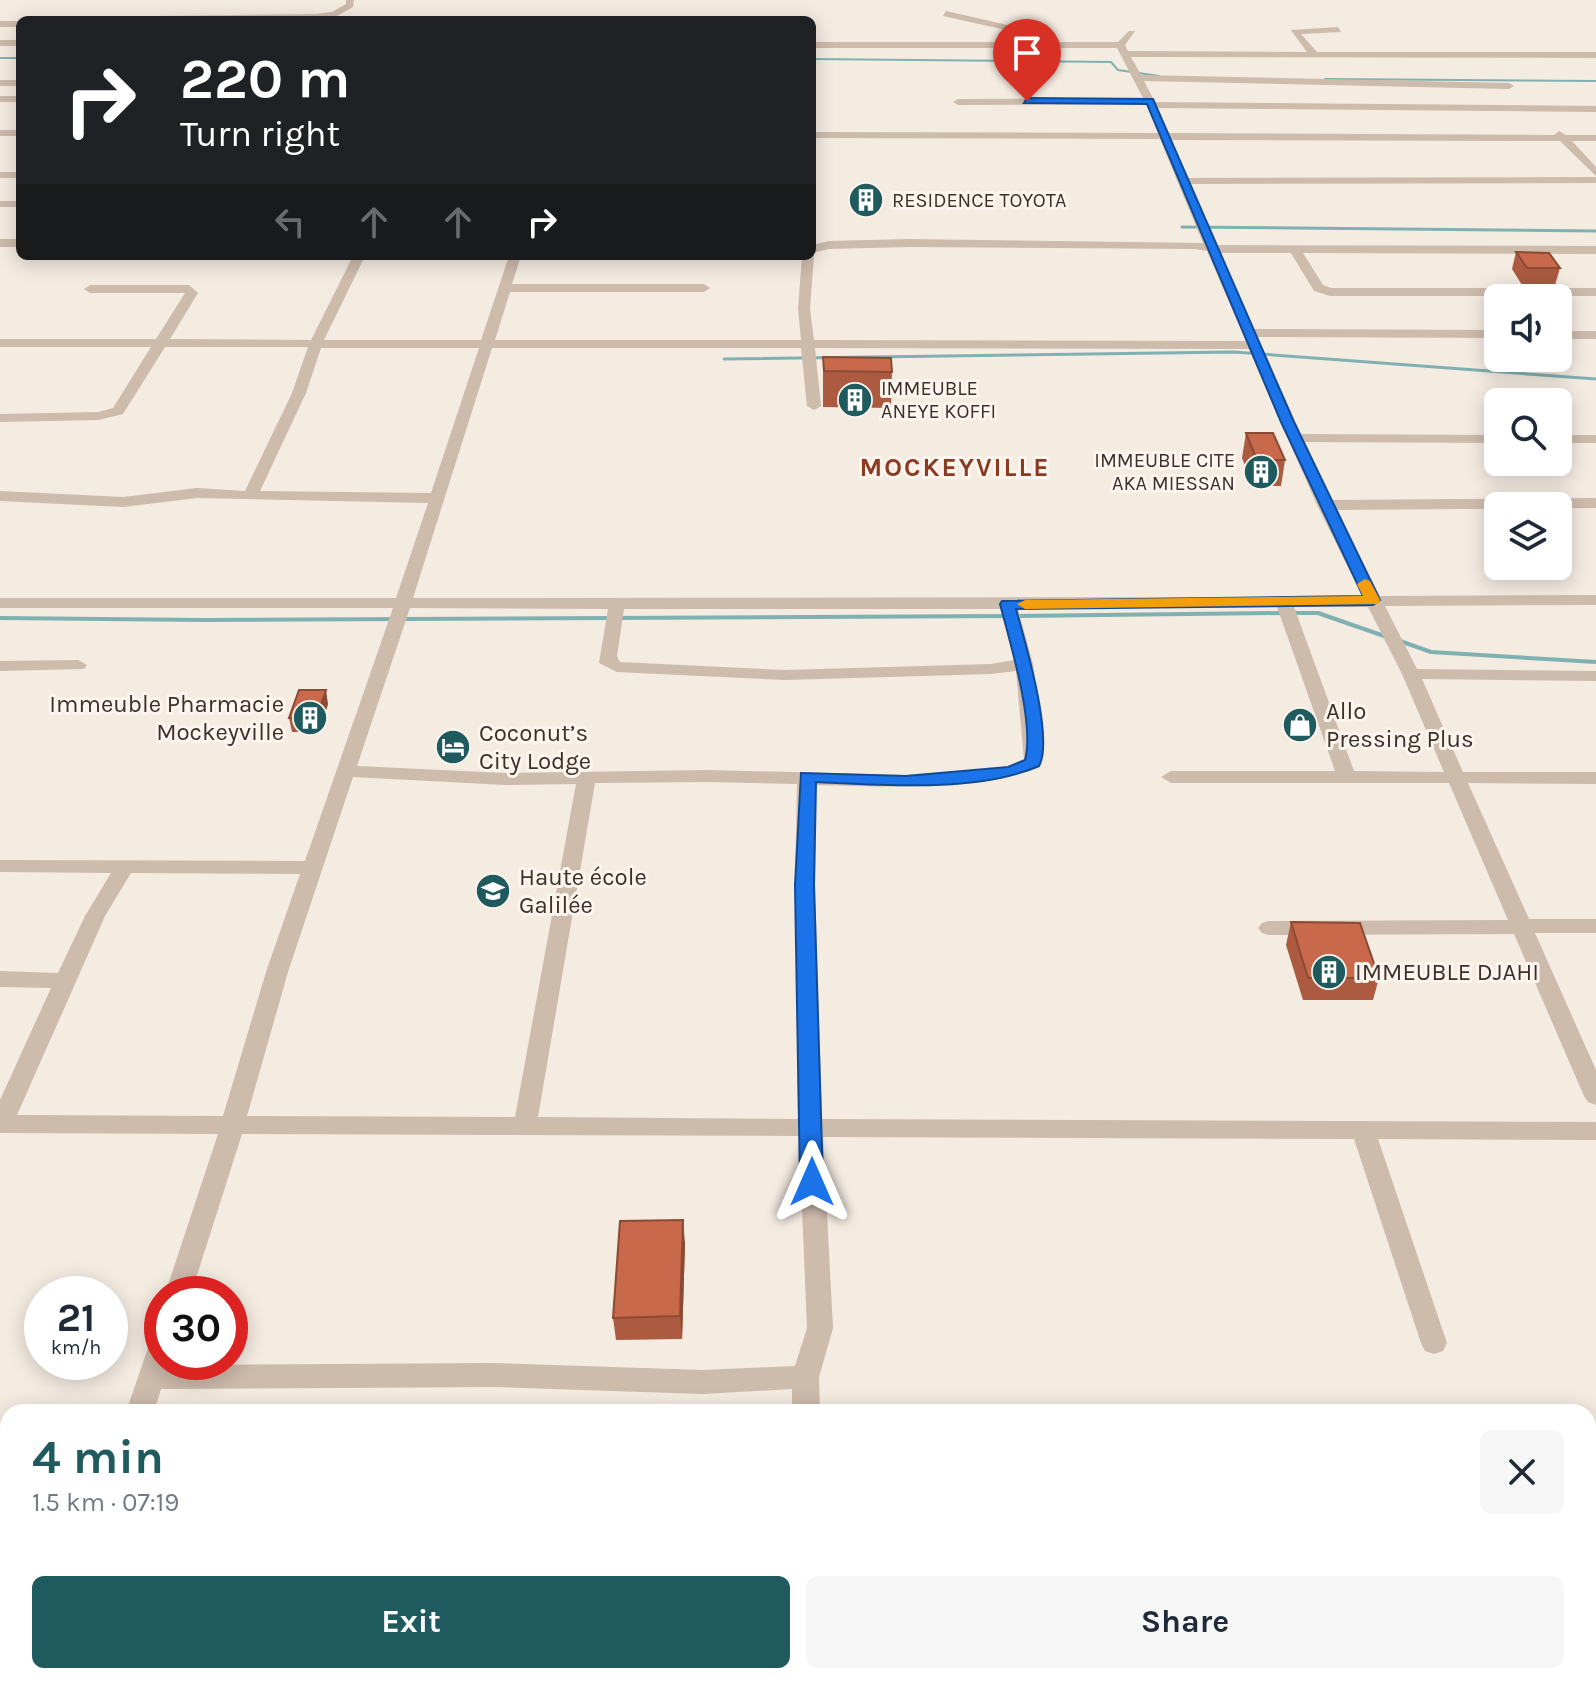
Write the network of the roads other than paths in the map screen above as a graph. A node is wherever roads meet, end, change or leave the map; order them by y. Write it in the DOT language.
graph roads {
  1 [pos="350,0"];
  2 [pos="174,9"];
  3 [pos="946,14"];
  4 [pos="89,15"];
  5 [pos="114,16"];
  6 [pos="166,16"];
  7 [pos="326,16"];
  8 [pos="1338,30"];
  9 [pos="1486,43"];
  10 [pos="1126,44"];
  11 [pos="816,45"];
  12 [pos="1064,45"];
  13 [pos="1315,55"];
  14 [pos="1496,55"];
  15 [pos="1596,55"];
  16 [pos="1505,64"];
  17 [pos="1139,78"];
  18 [pos="958,102"];
  19 [pos="1151,103"];
  20 [pos="1533,109"];
  21 [pos="1596,109"];
  22 [pos="1543,119"];
  23 [pos="1553,128"];
  24 [pos="816,135"];
  25 [pos="1164,137"];
  26 [pos="1562,138"];
  27 [pos="1596,138"];
  28 [pos="1596,173"];
  29 [pos="1596,180"];
  30 [pos="1184,181"];
  31 [pos="816,248"];
  32 [pos="1213,249"];
  33 [pos="1295,249"];
  34 [pos="1596,250"];
  35 [pos="357,260"];
  36 [pos="514,260"];
  37 [pos="808,260"];
  38 [pos="505,288"];
  39 [pos="704,288"];
  40 [pos="90,289"];
  41 [pos="1596,292"];
  42 [pos="1484,334"];
  43 [pos="1572,335"];
  44 [pos="1596,335"];
  45 [pos="1253,339"];
  46 [pos="0,343"];
  47 [pos="316,343"];
  48 [pos="162,344"];
  49 [pos="486,344"];
  50 [pos="807,344"];
  51 [pos="814,406"];
  52 [pos="0,418"];
  53 [pos="1295,438"];
  54 [pos="1484,439"];
  55 [pos="1572,439"];
  56 [pos="1596,439"];
  57 [pos="0,496"];
  58 [pos="250,496"];
  59 [pos="436,498"];
  60 [pos="1596,503"];
  61 [pos="1325,505"];
  62 [pos="1373,600"];
  63 [pos="1596,600"];
  64 [pos="0,603"];
  65 [pos="403,603"];
  66 [pos="617,603"];
  67 [pos="1284,603"];
  68 [pos="1008,604"];
  69 [pos="1024,664"];
  70 [pos="78,665"];
  71 [pos="0,666"];
  72 [pos="1411,674"];
  73 [pos="1596,676"];
  74 [pos="345,771"];
  75 [pos="807,777"];
  76 [pos="1171,777"];
  77 [pos="1347,777"];
  78 [pos="1455,778"];
  79 [pos="1596,778"];
  80 [pos="586,779"];
  81 [pos="126,865"];
  82 [pos="0,866"];
  83 [pos="314,868"];
  84 [pos="1596,926"];
  85 [pos="1521,927"];
  86 [pos="1269,928"];
  87 [pos="0,979"];
  88 [pos="67,981"];
  89 [pos="1596,1096"];
  90 [pos="0,1124"];
  91 [pos="525,1126"];
  92 [pos="232,1127"];
  93 [pos="812,1128"];
  94 [pos="1596,1131"];
  95 [pos="1364,1132"];
  96 [pos="184,1276"];
  97 [pos="1434,1343"];
  98 [pos="248,1376"];
  99 [pos="805,1377"];
  100 [pos="151,1380"];
  101 [pos="143,1404"];
  102 [pos="806,1404"];
  1 -- 7 [label="street"];
  2 -- 6 [label="street"];
  3 -- 12 [label="street"];
  4 -- 5 [label="street"];
  8 -- 13 [label="street"];
  9 -- 14 [label="street"];
  10 -- 12 [label="street"];
  10 -- 13 [label="street"];
  10 -- 17 [label="street"];
  11 -- 12 [label="street"];
  13 -- 14 [label="street"];
  14 -- 15 [label="street"];
  14 -- 16 [label="street"];
  17 -- 19 [label="street"];
  17 -- 20 [label="street"];
  18 -- 19 [label="street"];
  19 -- 20 [label="street"];
  19 -- 25 [label="street"];
  20 -- 21 [label="street"];
  20 -- 22 [label="street"];
  23 -- 26 [label="street"];
  24 -- 25 [label="street"];
  25 -- 26 [label="street"];
  25 -- 30 [label="street"];
  26 -- 27 [label="street"];
  26 -- 28 [label="street"];
  29 -- 30 [label="street"];
  30 -- 32 [label="street"];
  31 -- 32 [label="street"];
  32 -- 33 [label="street"];
  32 -- 45 [label="street"];
  33 -- 34 [label="street"];
  33 -- 41 [label="street"];
  35 -- 47 [label="street"];
  36 -- 38 [label="street"];
  37 -- 50 [label="street"];
  38 -- 39 [label="street"];
  38 -- 49 [label="street"];
  40 -- 48 [label="street"];
  42 -- 45 [label="street"];
  43 -- 44 [label="street"];
  45 -- 50 [label="street"];
  45 -- 53 [label="street"];
  46 -- 48 [label="street"];
  47 -- 48 [label="street"];
  47 -- 49 [label="street"];
  47 -- 58 [label="street"];
  48 -- 52 [label="street"];
  49 -- 50 [label="street"];
  49 -- 59 [label="street"];
  50 -- 51 [label="street"];
  53 -- 54 [label="street"];
  53 -- 61 [label="street"];
  55 -- 56 [label="street"];
  57 -- 58 [label="street"];
  58 -- 59 [label="street"];
  59 -- 65 [label="street"];
  60 -- 61 [label="street"];
  61 -- 62 [label="street"];
  62 -- 63 [label="street"];
  62 -- 67 [label="street"];
  62 -- 72 [label="street"];
  64 -- 65 [label="street"];
  65 -- 66 [label="street"];
  65 -- 74 [label="street"];
  66 -- 68 [label="street"];
  66 -- 69 [label="street"];
  67 -- 68 [label="street"];
  67 -- 77 [label="street"];
  68 -- 69 [label="street"];
  69 -- 75 [label="street"];
  70 -- 71 [label="street"];
  72 -- 73 [label="street"];
  72 -- 78 [label="street"];
  74 -- 80 [label="street"];
  74 -- 83 [label="street"];
  75 -- 80 [label="street"];
  75 -- 93 [label="street"];
  76 -- 77 [label="street"];
  77 -- 78 [label="street"];
  78 -- 79 [label="street"];
  78 -- 85 [label="street"];
  80 -- 91 [label="street"];
  81 -- 82 [label="street"];
  81 -- 83 [label="street"];
  81 -- 88 [label="street"];
  83 -- 92 [label="street"];
  84 -- 85 [label="street"];
  85 -- 86 [label="street"];
  85 -- 89 [label="street"];
  87 -- 88 [label="street"];
  88 -- 90 [label="street"];
  90 -- 92 [label="street"];
  91 -- 92 [label="street"];
  91 -- 93 [label="street"];
  92 -- 96 [label="street"];
  93 -- 95 [label="street"];
  93 -- 99 [label="street"];
  94 -- 95 [label="street"];
  95 -- 97 [label="street"];
  98 -- 99 [label="street"];
  99 -- 102 [label="street"];
  100 -- 101 [label="street"];
}
